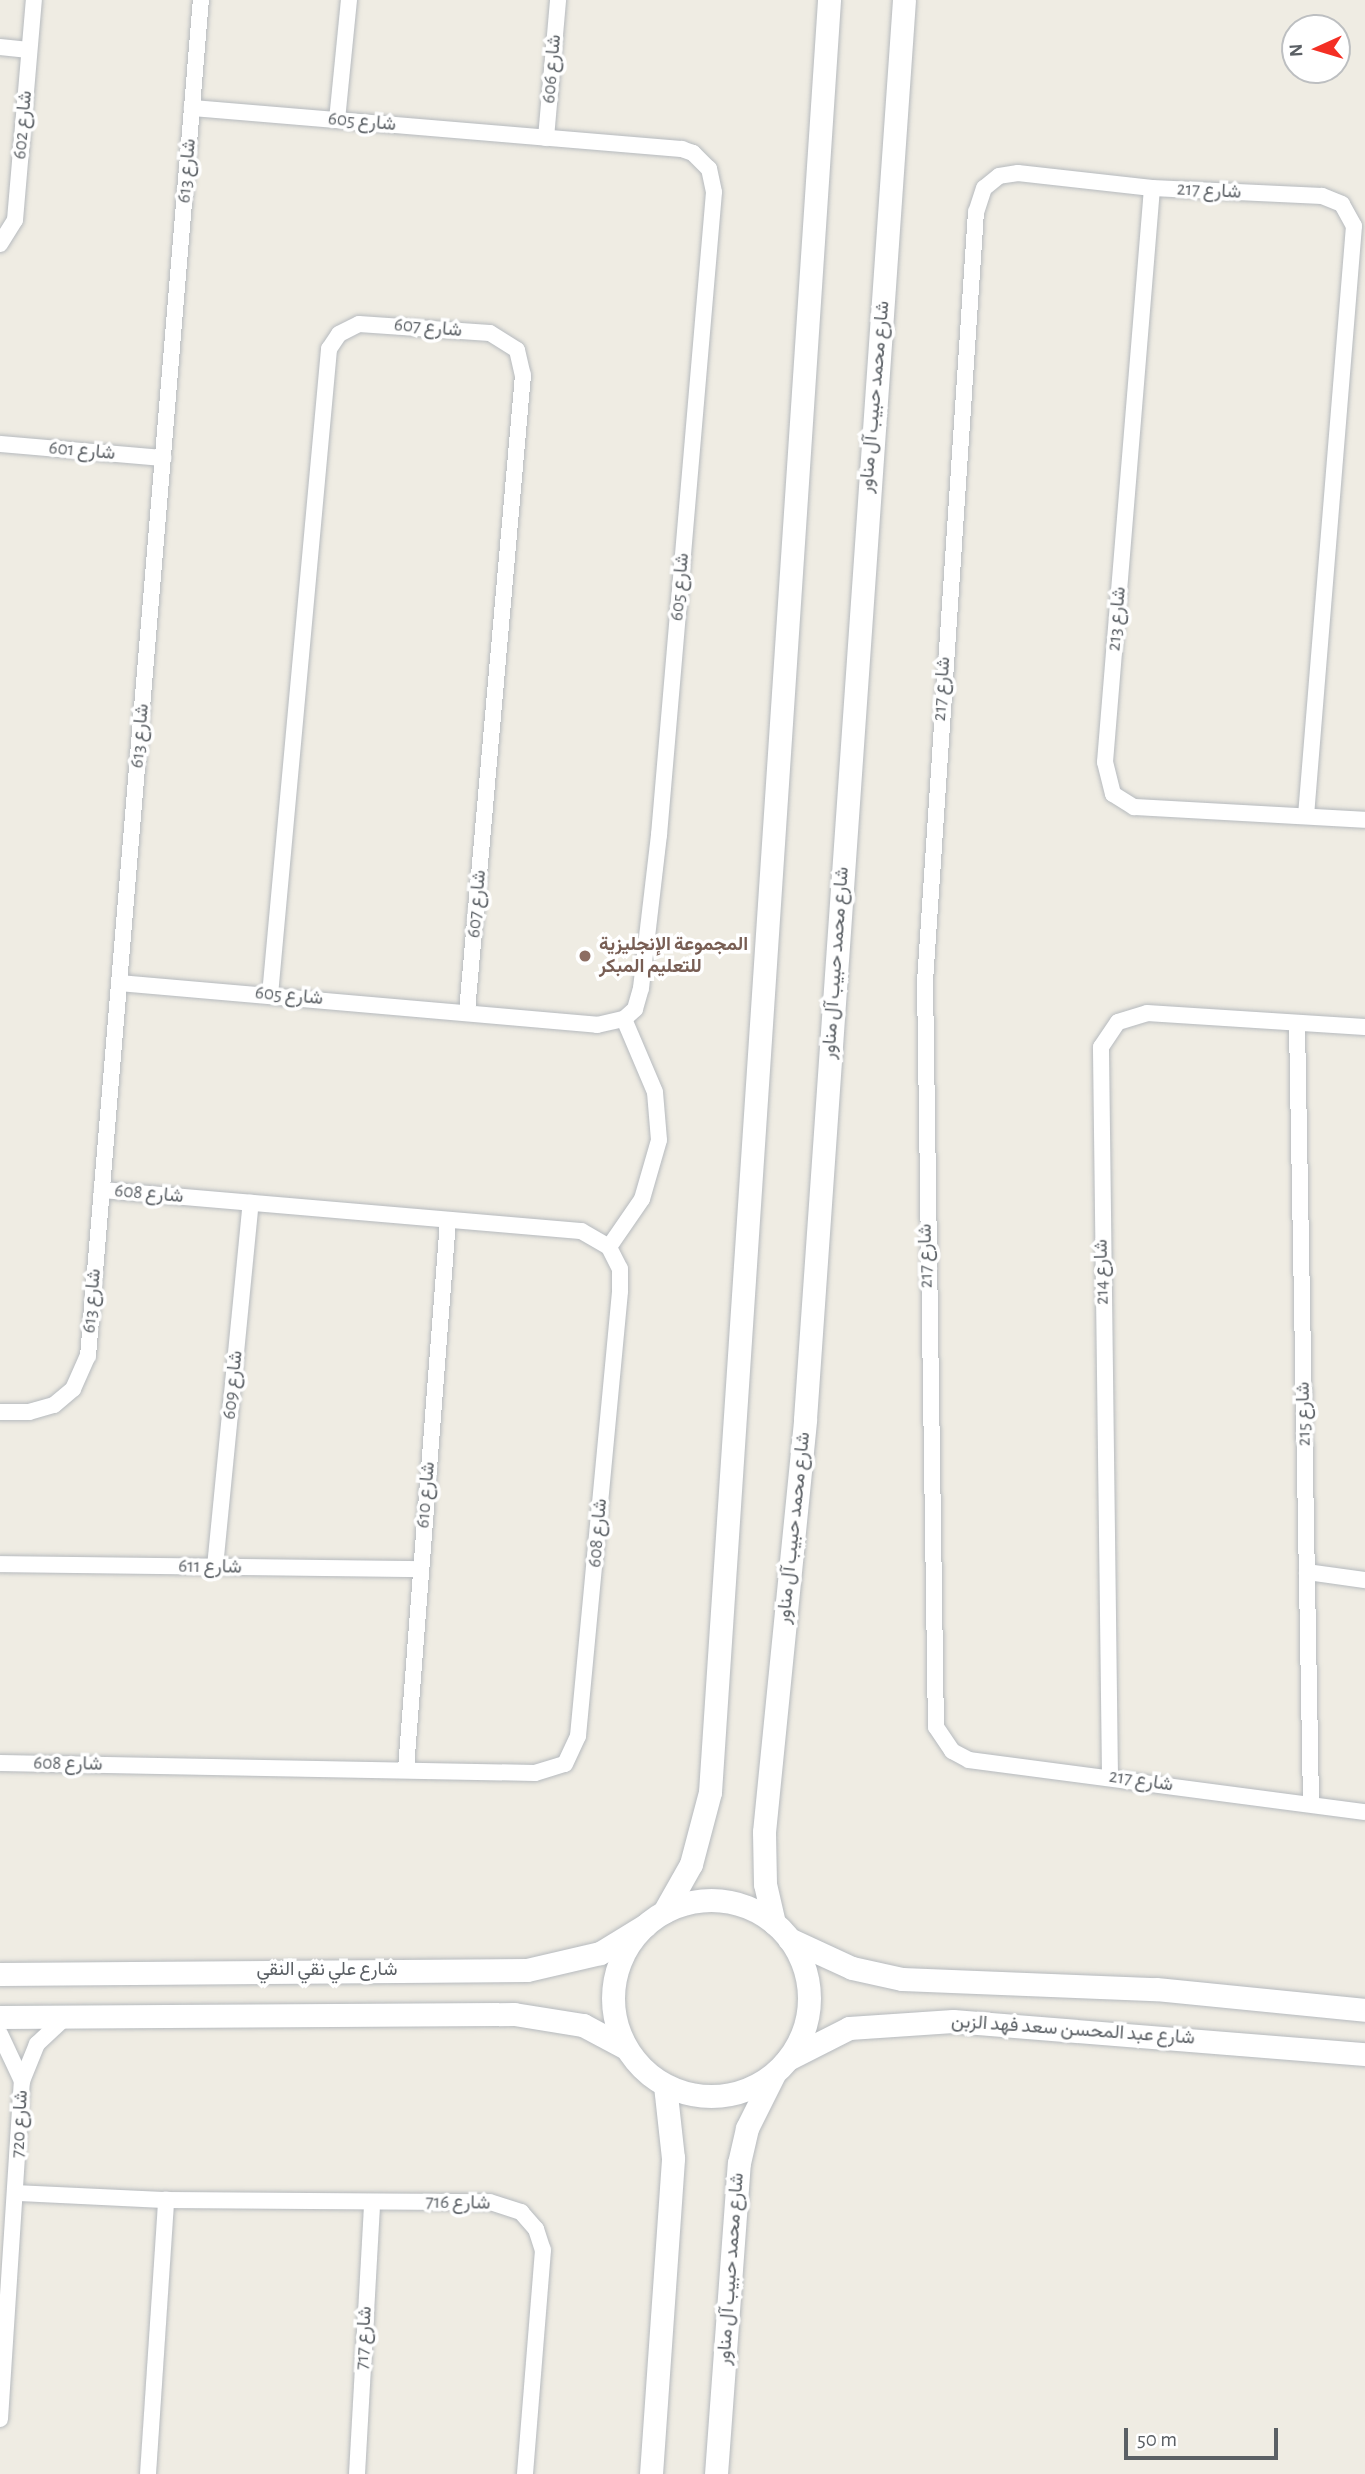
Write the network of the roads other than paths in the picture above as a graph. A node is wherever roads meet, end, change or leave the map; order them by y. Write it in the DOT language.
graph roads {
  1 [pos="34,0"];
  2 [pos="201,0"];
  3 [pos="349,0"];
  4 [pos="558,0"];
  5 [pos="829,0"];
  6 [pos="904,0"];
  7 [pos="0,47"];
  8 [pos="29,50"];
  9 [pos="192,108"];
  10 [pos="337,120"];
  11 [pos="546,138"];
  12 [pos="1152,188"];
  13 [pos="0,244"];
  14 [pos="0,444"];
  15 [pos="163,458"];
  16 [pos="1306,816"];
  17 [pos="1365,820"];
  18 [pos="119,983"];
  19 [pos="270,995"];
  20 [pos="467,1011"];
  21 [pos="624,1019"];
  22 [pos="1297,1024"];
  23 [pos="1365,1027"];
  24 [pos="102,1190"];
  25 [pos="251,1203"];
  26 [pos="449,1221"];
  27 [pos="610,1247"];
  28 [pos="0,1412"];
  29 [pos="0,1564"];
  30 [pos="215,1567"];
  31 [pos="420,1569"];
  32 [pos="1307,1572"];
  33 [pos="1365,1580"];
  34 [pos="0,1763"];
  35 [pos="406,1769"];
  36 [pos="1110,1777"];
  37 [pos="1311,1804"];
  38 [pos="1365,1812"];
  39 [pos="664,1912"];
  40 [pos="644,1926"];
  41 [pos="781,1931"];
  42 [pos="0,1974"];
  43 [pos="1365,2010"];
  44 [pos="0,2017"];
  45 [pos="66,2017"];
  46 [pos="0,2034"];
  47 [pos="626,2048"];
  48 [pos="1365,2054"];
  49 [pos="782,2065"];
  50 [pos="22,2081"];
  51 [pos="665,2085"];
  52 [pos="16,2193"];
  53 [pos="166,2200"];
  54 [pos="372,2202"];
  55 [pos="0,2419"];
  56 [pos="148,2474"];
  57 [pos="357,2474"];
  58 [pos="525,2474"];
  59 [pos="651,2474"];
  60 [pos="716,2474"];
  1 -- 8 [label="street, شارع 602"];
  2 -- 9 [label="street, شارع 613"];
  3 -- 10 [label="street"];
  4 -- 11 [label="street, شارع 606"];
  5 -- 39 [label="main road"];
  6 -- 41 [label="main road, شارع محمد حبيب آل مناور"];
  7 -- 8 [label="street"];
  8 -- 13 [label="street, شارع 602"];
  9 -- 10 [label="street, شارع 605"];
  9 -- 15 [label="street, شارع 613"];
  10 -- 11 [label="street, شارع 605"];
  11 -- 21 [label="street, شارع 605"];
  12 -- 16 [label="street, شارع 213"];
  12 -- 16 [label="street, شارع 217"];
  12 -- 36 [label="street, شارع 217"];
  14 -- 15 [label="street, شارع 601"];
  15 -- 18 [label="street, شارع 613"];
  16 -- 17 [label="street, شارع 213"];
  18 -- 19 [label="street, شارع 605"];
  18 -- 24 [label="street, شارع 613"];
  19 -- 20 [label="street, شارع 605"];
  19 -- 20 [label="street, شارع 607"];
  20 -- 21 [label="street, شارع 605"];
  21 -- 27 [label="street"];
  22 -- 23 [label="street, شارع 214"];
  22 -- 32 [label="street, شارع 215"];
  22 -- 36 [label="street, شارع 214"];
  24 -- 25 [label="street, شارع 608"];
  24 -- 28 [label="street, شارع 613"];
  25 -- 26 [label="street, شارع 608"];
  25 -- 30 [label="street, شارع 609"];
  26 -- 27 [label="street, شارع 608"];
  26 -- 31 [label="street, شارع 610"];
  27 -- 35 [label="street, شارع 608"];
  29 -- 30 [label="street, شارع 611"];
  30 -- 31 [label="street, شارع 611"];
  31 -- 35 [label="street, شارع 610"];
  32 -- 33 [label="street"];
  32 -- 37 [label="street, شارع 215"];
  34 -- 35 [label="street, شارع 608"];
  36 -- 37 [label="street, شارع 217"];
  37 -- 38 [label="street, شارع 217"];
  39 -- 40 [label="main road"];
  39 -- 41 [label="main road"];
  40 -- 42 [label="main road, شارع علي نقي النقي"];
  40 -- 47 [label="main road"];
  41 -- 43 [label="main road, شارع عبد المحسن سعد فهد الزبن"];
  41 -- 49 [label="main road"];
  44 -- 45 [label="main road"];
  45 -- 47 [label="main road"];
  45 -- 50 [label="street, شارع 720"];
  46 -- 50 [label="street, شارع 720"];
  47 -- 51 [label="main road"];
  48 -- 49 [label="main road, شارع عبد المحسن سعد فهد الزبن"];
  49 -- 51 [label="main road"];
  49 -- 60 [label="main road, شارع محمد حبيب آل مناور"];
  50 -- 52 [label="street, شارع 720"];
  51 -- 59 [label="main road"];
  52 -- 53 [label="street, شارع 716"];
  52 -- 55 [label="street, شارع 720"];
  53 -- 54 [label="street, شارع 716"];
  53 -- 56 [label="street"];
  54 -- 57 [label="street, شارع 717"];
  54 -- 58 [label="street, شارع 716"];
}
